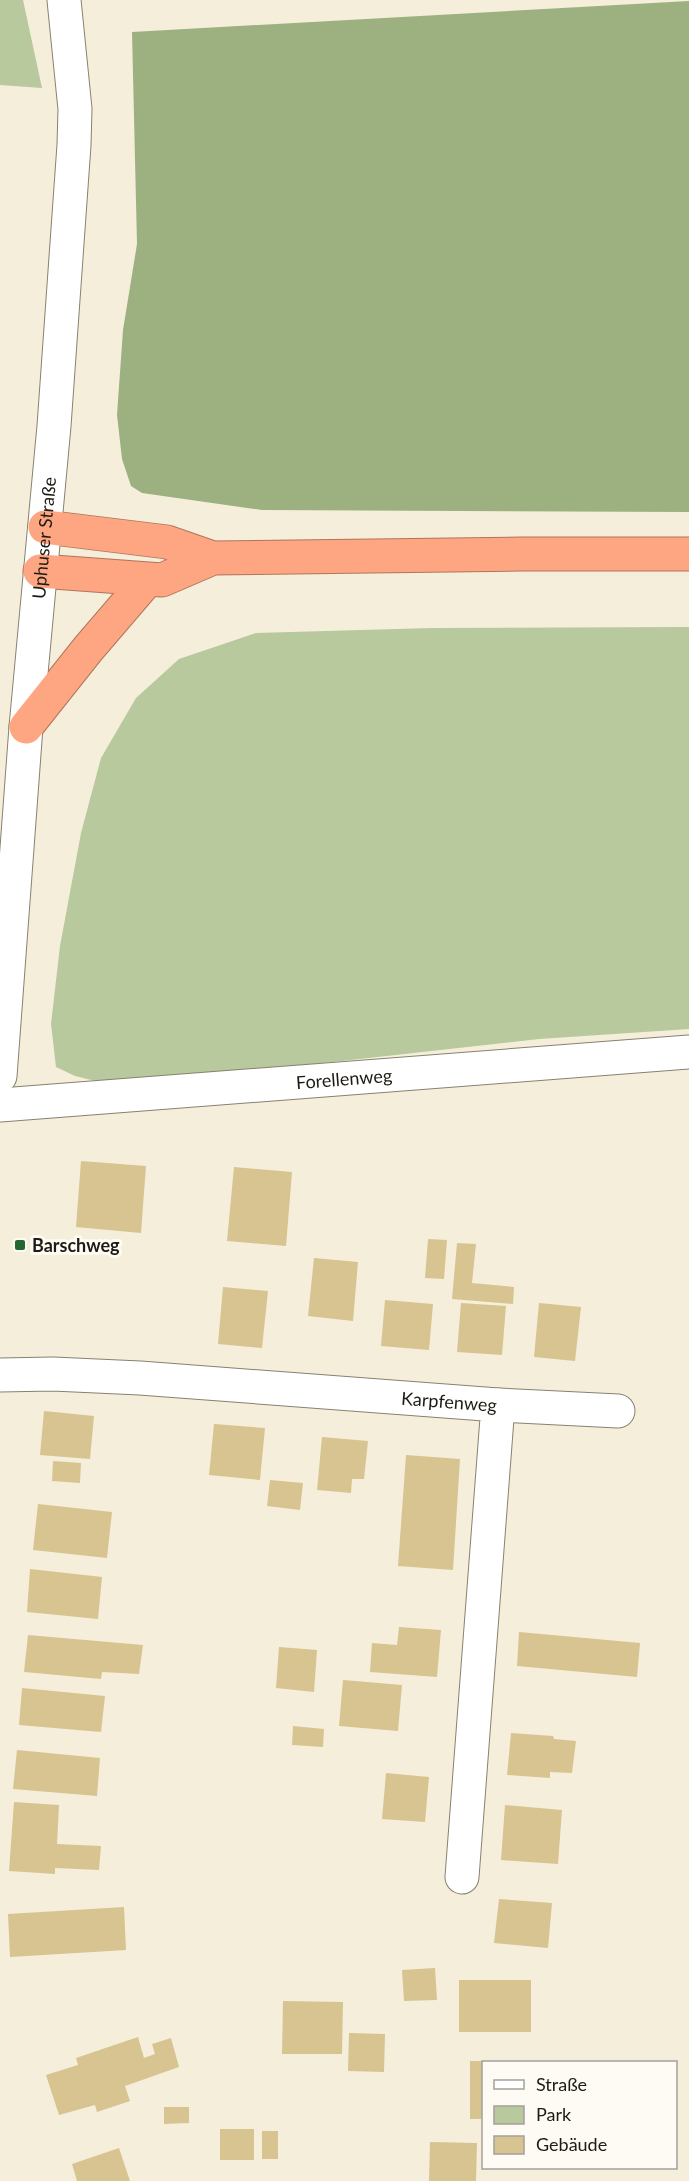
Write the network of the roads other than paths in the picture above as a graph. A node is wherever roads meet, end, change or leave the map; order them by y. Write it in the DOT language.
graph roads {
  1 [pos="64,0"];
  2 [pos="45,527"];
  3 [pos="689,554"];
  4 [pos="213,558"];
  5 [pos="40,571"];
  6 [pos="148,579"];
  7 [pos="26,727"];
  8 [pos="2,1013"];
  9 [pos="689,1052"];
  10 [pos="0,1076"];
  11 [pos="0,1105"];
  12 [pos="0,1376"];
  13 [pos="498,1405"];
  14 [pos="618,1411"];
  15 [pos="462,1877"];
  1 -- 2 [label="street, Uphuser Straße"];
  2 -- 4 [label="highway"];
  2 -- 5 [label="street, Uphuser Straße"];
  3 -- 4 [label="highway"];
  4 -- 6 [label="highway"];
  5 -- 6 [label="highway"];
  5 -- 7 [label="street, Uphuser Straße"];
  6 -- 7 [label="highway"];
  7 -- 8 [label="street, Uphuser Straße"];
  8 -- 10 [label="street, Uphuser Straße"];
  9 -- 11 [label="street, Forellenweg"];
  12 -- 13 [label="street, Karpfenweg"];
  13 -- 14 [label="street"];
  13 -- 15 [label="street, Karpfenweg"];
}
